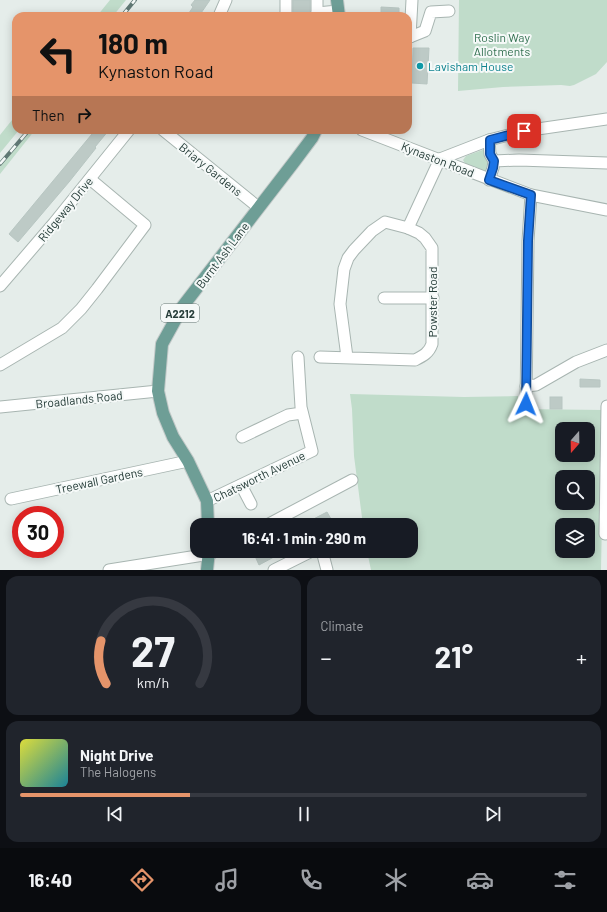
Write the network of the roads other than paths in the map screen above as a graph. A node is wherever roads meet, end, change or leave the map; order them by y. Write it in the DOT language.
graph roads {
  1 [pos="226,0"];
  2 [pos="286,0"];
  3 [pos="317,0"];
  4 [pos="412,0"];
  5 [pos="338,9"];
  6 [pos="449,11"];
  7 [pos="221,12"];
  8 [pos="286,12"];
  9 [pos="317,12"];
  10 [pos="325,12"];
  11 [pos="411,12"];
  12 [pos="412,36"];
  13 [pos="607,119"];
  14 [pos="126,134"];
  15 [pos="168,134"];
  16 [pos="314,134"];
  17 [pos="375,134"];
  18 [pos="490,140"];
  19 [pos="440,159"];
  20 [pos="494,161"];
  21 [pos="607,162"];
  22 [pos="90,179"];
  23 [pos="489,180"];
  24 [pos="531,195"];
  25 [pos="258,207"];
  26 [pos="607,210"];
  27 [pos="408,228"];
  28 [pos="0,286"];
  29 [pos="384,298"];
  30 [pos="432,298"];
  31 [pos="607,350"];
  32 [pos="298,357"];
  33 [pos="320,357"];
  34 [pos="347,357"];
  35 [pos="0,365"];
  36 [pos="526,386"];
  37 [pos="158,391"];
  38 [pos="526,404"];
  39 [pos="607,406"];
  40 [pos="0,407"];
  41 [pos="302,413"];
  42 [pos="242,437"];
  43 [pos="188,461"];
  44 [pos="352,480"];
  45 [pos="241,485"];
  46 [pos="11,499"];
  47 [pos="207,501"];
  48 [pos="251,504"];
  49 [pos="208,518"];
  50 [pos="279,518"];
  51 [pos="604,534"];
  52 [pos="190,556"];
  53 [pos="211,558"];
  54 [pos="298,558"];
  55 [pos="324,558"];
  56 [pos="109,570"];
  57 [pos="208,570"];
  58 [pos="274,570"];
  59 [pos="328,570"];
  1 -- 7 [label="street"];
  2 -- 8 [label="street"];
  3 -- 9 [label="street"];
  4 -- 11 [label="street"];
  5 -- 10 [label="street"];
  6 -- 12 [label="street"];
  13 -- 18 [label="street"];
  14 -- 22 [label="street, Ridgeway Drive"];
  15 -- 25 [label="street, Briary Gardens"];
  16 -- 25 [label="main road, Burnt Ash Lane / A2212"];
  17 -- 19 [label="street, Kynaston Road"];
  18 -- 19 [label="street"];
  18 -- 20 [label="street"];
  19 -- 23 [label="street, Kynaston Road"];
  19 -- 27 [label="street"];
  20 -- 21 [label="street"];
  20 -- 23 [label="street"];
  22 -- 28 [label="street, Ridgeway Drive"];
  22 -- 35 [label="street"];
  23 -- 24 [label="street, Kynaston Road"];
  24 -- 26 [label="street, Kynaston Road"];
  24 -- 36 [label="street"];
  25 -- 37 [label="main road, Burnt Ash Lane / A2212"];
  27 -- 30 [label="street, Powster Road"];
  27 -- 34 [label="street, Powster Road"];
  29 -- 30 [label="street"];
  30 -- 34 [label="street, Powster Road"];
  31 -- 36 [label="street"];
  32 -- 41 [label="street, Chatsworth Avenue"];
  33 -- 34 [label="street, Powster Road"];
  36 -- 38 [label="street"];
  37 -- 40 [label="street, Broadlands Road"];
  37 -- 43 [label="main road, Burnt Ash Lane / A2212"];
  39 -- 51 [label="street"];
  41 -- 42 [label="street"];
  41 -- 45 [label="street, Chatsworth Avenue"];
  43 -- 46 [label="street, Treewall Gardens"];
  43 -- 47 [label="main road, Burnt Ash Lane / A2212"];
  44 -- 50 [label="street"];
  45 -- 47 [label="street, Chatsworth Avenue"];
  45 -- 48 [label="street"];
  47 -- 49 [label="main road, Burnt Ash Lane / A2212"];
  52 -- 56 [label="street"];
  53 -- 57 [label="main road"];
  54 -- 58 [label="street"];
  55 -- 59 [label="street"];
}
